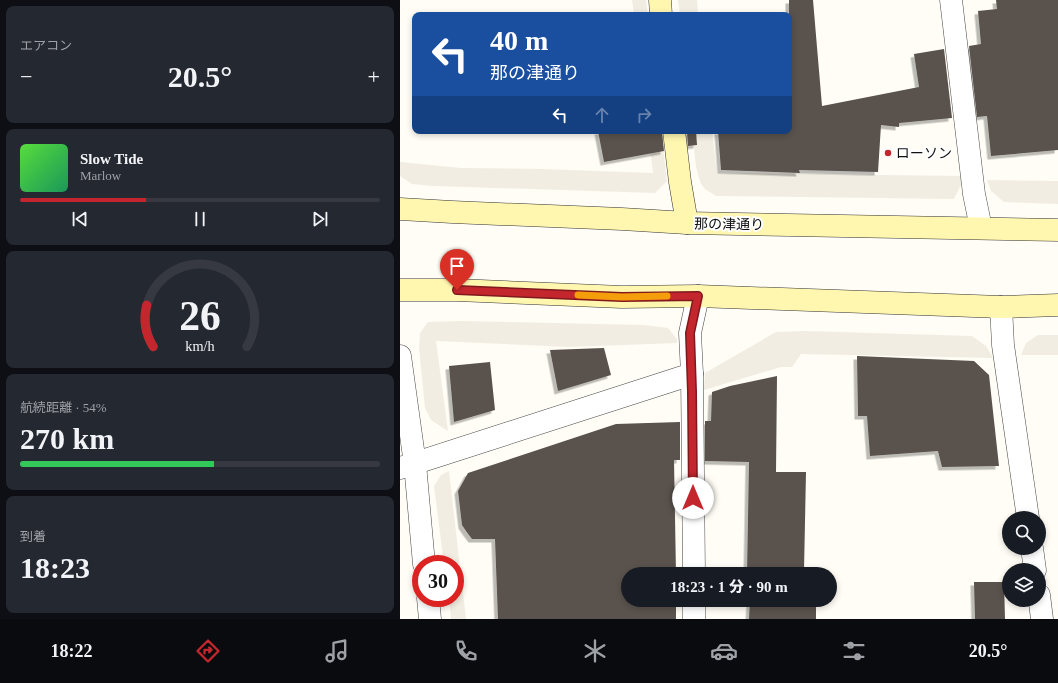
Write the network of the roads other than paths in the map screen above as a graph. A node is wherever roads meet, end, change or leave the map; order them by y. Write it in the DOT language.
graph roads {
  1 [pos="660,0"];
  2 [pos="951,0"];
  3 [pos="662,12"];
  4 [pos="674,134"];
  5 [pos="400,209"];
  6 [pos="687,223"];
  7 [pos="981,228"];
  8 [pos="1058,230"];
  9 [pos="400,290"];
  10 [pos="698,296"];
  11 [pos="1058,305"];
  12 [pos="1001,307"];
  13 [pos="400,356"];
  14 [pos="692,374"];
  15 [pos="407,466"];
  16 [pos="1027,511"];
  17 [pos="422,555"];
  18 [pos="694,567"];
  19 [pos="429,607"];
  20 [pos="694,607"];
  21 [pos="1040,607"];
  22 [pos="430,619"];
  23 [pos="694,619"];
  24 [pos="1042,619"];
  1 -- 3 [label="main road"];
  2 -- 7 [label="street"];
  4 -- 6 [label="main road"];
  5 -- 6 [label="main road, 那の津通り"];
  6 -- 7 [label="main road, 那の津通り"];
  7 -- 8 [label="main road, 那の津通り"];
  9 -- 10 [label="main road"];
  10 -- 12 [label="main road"];
  10 -- 14 [label="street"];
  11 -- 12 [label="main road"];
  12 -- 16 [label="street"];
  13 -- 15 [label="street"];
  14 -- 15 [label="street"];
  14 -- 18 [label="street"];
  15 -- 17 [label="street"];
  19 -- 22 [label="street"];
  20 -- 23 [label="street"];
  21 -- 24 [label="street"];
}
